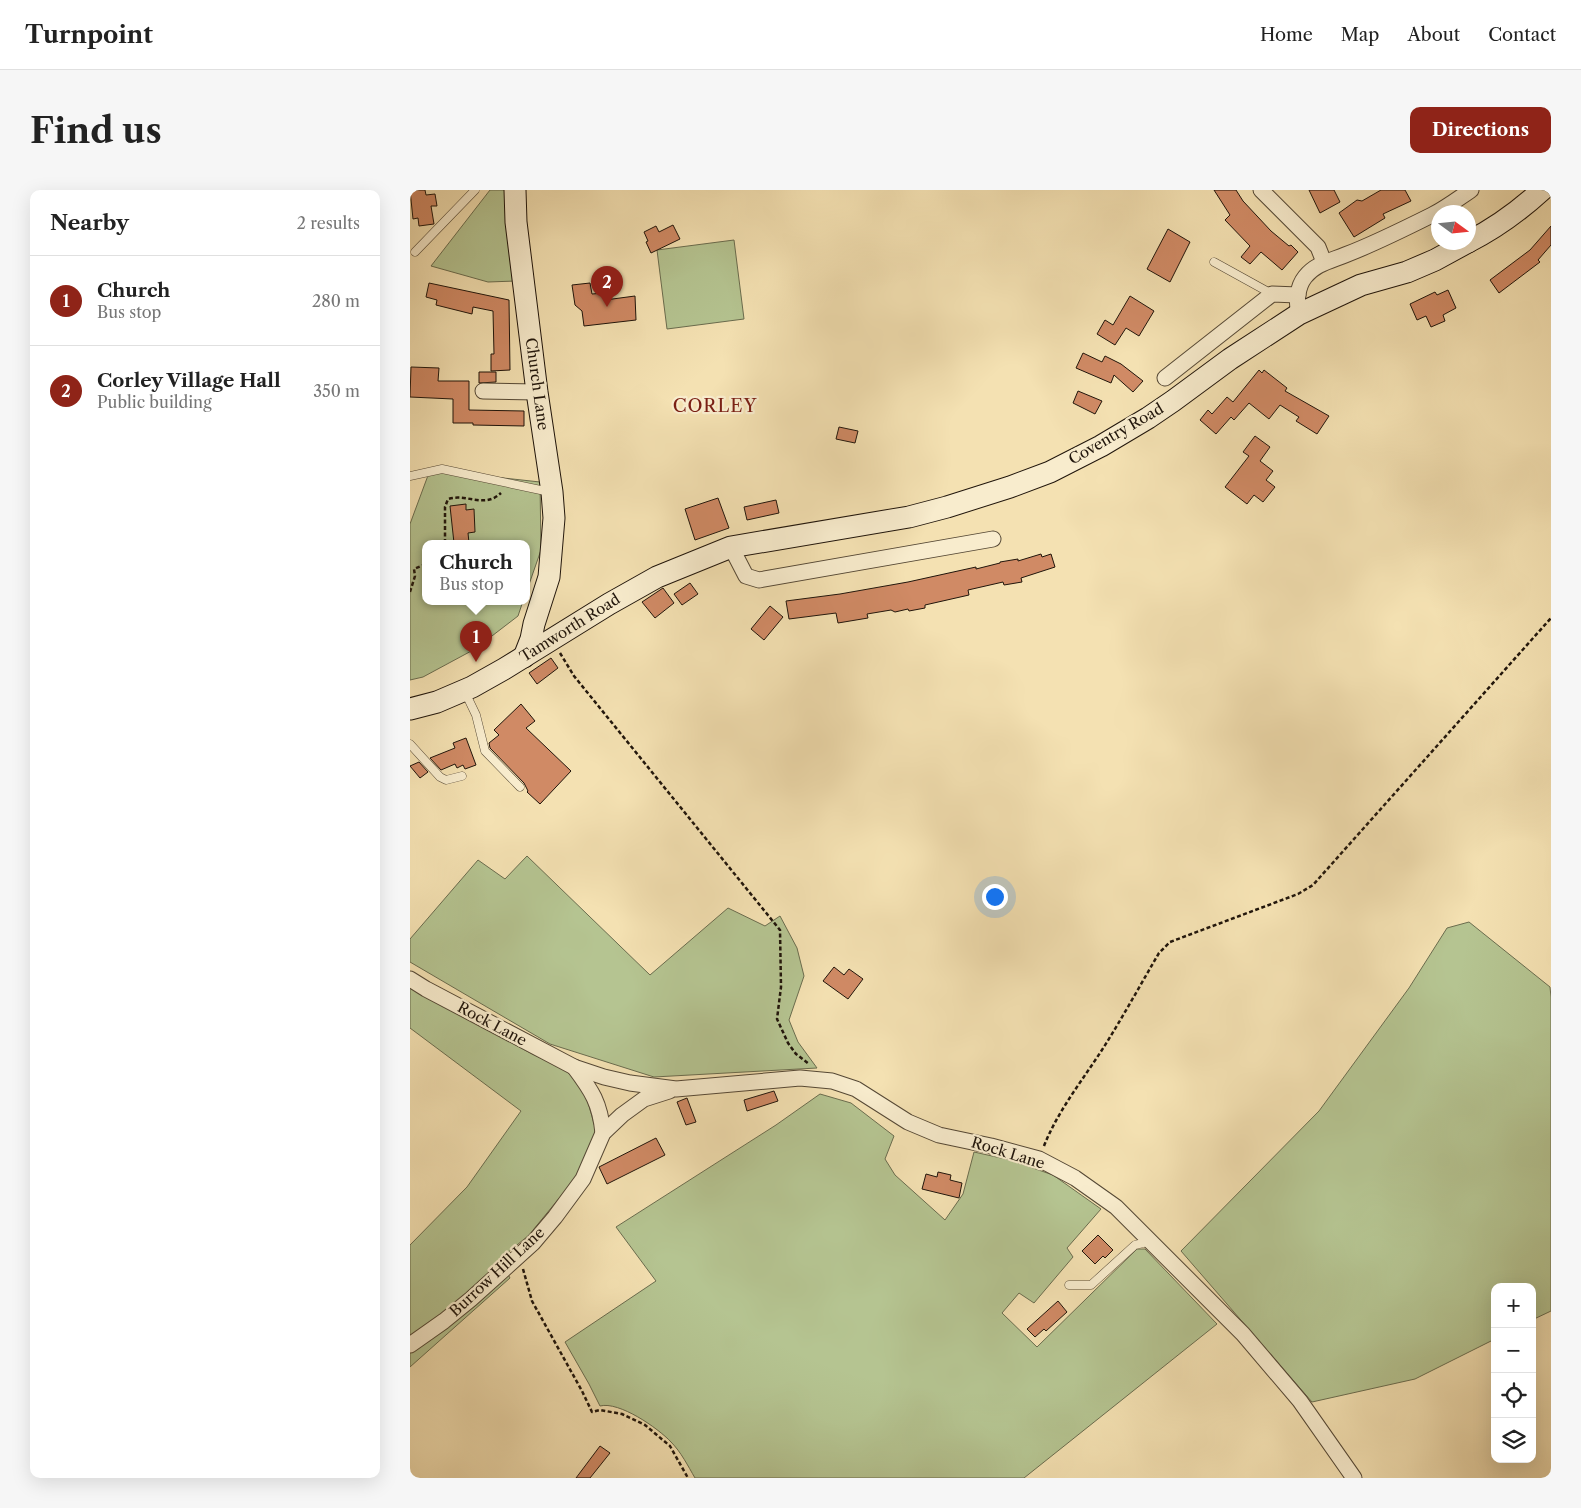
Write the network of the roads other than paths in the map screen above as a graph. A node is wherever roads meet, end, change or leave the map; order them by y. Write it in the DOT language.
graph roads {
  1 [pos="475,190"];
  2 [pos="515,190"];
  3 [pos="1261,190"];
  4 [pos="1471,190"];
  5 [pos="1542,190"];
  6 [pos="1476,239"];
  7 [pos="1453,250"];
  8 [pos="415,252"];
  9 [pos="1214,262"];
  10 [pos="1324,262"];
  11 [pos="1272,294"];
  12 [pos="1298,304"];
  13 [pos="1165,378"];
  14 [pos="483,392"];
  15 [pos="537,392"];
  16 [pos="410,476"];
  17 [pos="552,492"];
  18 [pos="993,539"];
  19 [pos="731,548"];
  20 [pos="549,577"];
  21 [pos="555,637"];
  22 [pos="524,657"];
  23 [pos="464,690"];
  24 [pos="410,709"];
  25 [pos="410,744"];
  26 [pos="462,776"];
  27 [pos="520,787"];
  28 [pos="410,979"];
  29 [pos="574,1067"];
  30 [pos="676,1089"];
  31 [pos="604,1133"];
  32 [pos="1151,1241"];
  33 [pos="1069,1284"];
  34 [pos="410,1344"];
  35 [pos="1354,1478"];
  1 -- 8 [label="lane"];
  2 -- 15 [label="main road, Church Lane"];
  3 -- 10 [label="street"];
  4 -- 10 [label="street"];
  5 -- 6 [label="main road, Coventry Road"];
  7 -- 12 [label="main road, Coventry Road"];
  9 -- 11 [label="lane"];
  10 -- 12 [label="street"];
  11 -- 12 [label="street"];
  11 -- 13 [label="street"];
  12 -- 19 [label="main road, Coventry Road"];
  14 -- 15 [label="street"];
  15 -- 17 [label="main road, Church Lane"];
  16 -- 17 [label="lane"];
  17 -- 20 [label="main road, Church Lane"];
  18 -- 19 [label="street"];
  19 -- 21 [label="main road, Tamworth Road"];
  20 -- 21 [label="main road, Church Lane"];
  20 -- 22 [label="main road, Church Lane"];
  21 -- 22 [label="main road, Tamworth Road"];
  22 -- 23 [label="main road, Tamworth Road"];
  23 -- 24 [label="main road, Tamworth Road"];
  23 -- 27 [label="lane"];
  25 -- 26 [label="lane"];
  28 -- 29 [label="street, Rock Lane"];
  29 -- 30 [label="street, Rock Lane"];
  29 -- 31 [label="street, Rock Lane"];
  30 -- 31 [label="street, Burrow Hill Lane"];
  30 -- 32 [label="street, Rock Lane"];
  31 -- 34 [label="street, Burrow Hill Lane"];
  32 -- 33 [label="lane"];
  32 -- 35 [label="street, Rock Lane"];
}
